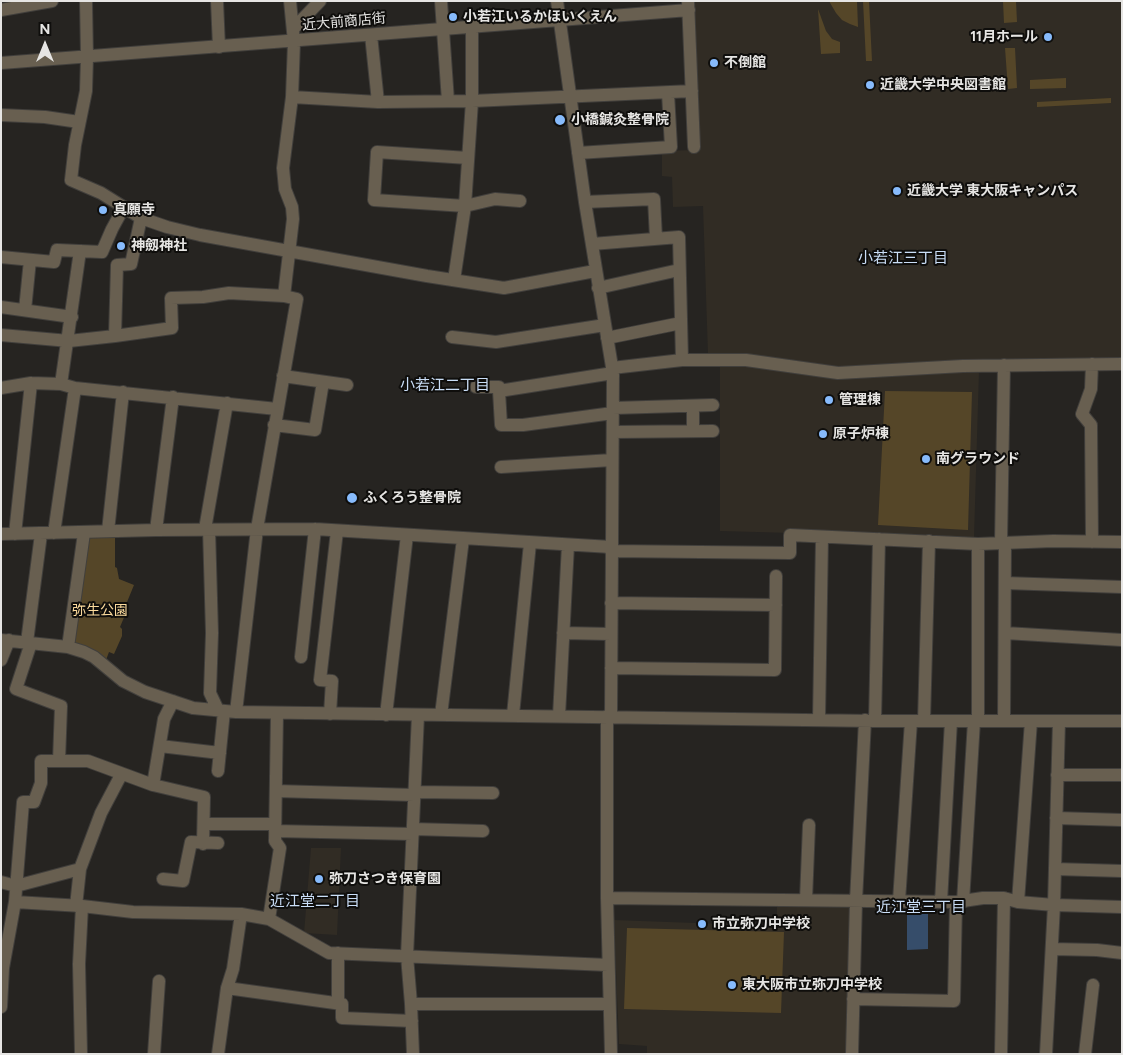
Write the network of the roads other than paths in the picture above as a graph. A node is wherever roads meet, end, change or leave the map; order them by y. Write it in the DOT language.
graph roads {
  1 [pos="52,1"];
  2 [pos="86,1"];
  3 [pos="217,1"];
  4 [pos="290,1"];
  5 [pos="320,1"];
  6 [pos="441,1"];
  7 [pos="558,1"];
  8 [pos="20,4"];
  9 [pos="688,6"];
  10 [pos="1,10"];
  11 [pos="560,20"];
  12 [pos="472,28"];
  13 [pos="443,29"];
  14 [pos="293,35"];
  15 [pos="371,35"];
  16 [pos="219,47"];
  17 [pos="87,57"];
  18 [pos="1,63"];
  19 [pos="692,91"];
  20 [pos="668,93"];
  21 [pos="292,97"];
  22 [pos="570,97"];
  23 [pos="448,101"];
  24 [pos="472,101"];
  25 [pos="378,102"];
  26 [pos="1,115"];
  27 [pos="79,122"];
  28 [pos="694,147"];
  29 [pos="578,153"];
  30 [pos="468,158"];
  31 [pos="520,201"];
  32 [pos="585,202"];
  33 [pos="465,206"];
  34 [pos="124,207"];
  35 [pos="141,218"];
  36 [pos="656,238"];
  37 [pos="592,244"];
  38 [pos="290,250"];
  39 [pos="80,251"];
  40 [pos="1,257"];
  41 [pos="30,260"];
  42 [pos="680,270"];
  43 [pos="595,271"];
  44 [pos="454,280"];
  45 [pos="598,288"];
  46 [pos="284,296"];
  47 [pos="1,307"];
  48 [pos="25,310"];
  49 [pos="72,317"];
  50 [pos="681,323"];
  51 [pos="606,332"];
  52 [pos="1,335"];
  53 [pos="116,336"];
  54 [pos="452,337"];
  55 [pos="68,341"];
  56 [pos="682,360"];
  57 [pos="1092,364"];
  58 [pos="1122,364"];
  59 [pos="1004,365"];
  60 [pos="613,371"];
  61 [pos="282,376"];
  62 [pos="324,382"];
  63 [pos="31,383"];
  64 [pos="61,384"];
  65 [pos="347,385"];
  66 [pos="476,387"];
  67 [pos="1,388"];
  68 [pos="75,388"];
  69 [pos="499,391"];
  70 [pos="123,392"];
  71 [pos="173,397"];
  72 [pos="227,404"];
  73 [pos="713,405"];
  74 [pos="693,406"];
  75 [pos="276,409"];
  76 [pos="613,410"];
  77 [pos="274,426"];
  78 [pos="693,431"];
  79 [pos="713,431"];
  80 [pos="613,432"];
  81 [pos="612,460"];
  82 [pos="501,467"];
  83 [pos="156,530"];
  84 [pos="207,530"];
  85 [pos="257,530"];
  86 [pos="315,530"];
  87 [pos="108,531"];
  88 [pos="337,531"];
  89 [pos="54,533"];
  90 [pos="84,533"];
  91 [pos="1,534"];
  92 [pos="15,534"];
  93 [pos="41,534"];
  94 [pos="407,535"];
  95 [pos="822,537"];
  96 [pos="463,538"];
  97 [pos="879,539"];
  98 [pos="928,541"];
  99 [pos="1092,542"];
  100 [pos="1122,542"];
  101 [pos="530,543"];
  102 [pos="1003,543"];
  103 [pos="978,544"];
  104 [pos="568,545"];
  105 [pos="611,549"];
  106 [pos="776,576"];
  107 [pos="1005,583"];
  108 [pos="1122,587"];
  109 [pos="611,603"];
  110 [pos="776,605"];
  111 [pos="563,633"];
  112 [pos="1005,633"];
  113 [pos="611,634"];
  114 [pos="5,640"];
  115 [pos="1122,640"];
  116 [pos="29,642"];
  117 [pos="68,647"];
  118 [pos="301,657"];
  119 [pos="1,660"];
  120 [pos="611,668"];
  121 [pos="172,701"];
  122 [pos="226,711"];
  123 [pos="277,713"];
  124 [pos="330,714"];
  125 [pos="386,715"];
  126 [pos="418,715"];
  127 [pos="441,715"];
  128 [pos="513,715"];
  129 [pos="560,716"];
  130 [pos="609,716"];
  131 [pos="819,720"];
  132 [pos="870,720"];
  133 [pos="918,721"];
  134 [pos="951,721"];
  135 [pos="976,721"];
  136 [pos="1004,721"];
  137 [pos="1031,721"];
  138 [pos="1058,721"];
  139 [pos="1122,721"];
  140 [pos="160,746"];
  141 [pos="220,753"];
  142 [pos="59,761"];
  143 [pos="218,771"];
  144 [pos="121,775"];
  145 [pos="1057,775"];
  146 [pos="1122,775"];
  147 [pos="154,785"];
  148 [pos="276,792"];
  149 [pos="493,793"];
  150 [pos="414,794"];
  151 [pos="1056,818"];
  152 [pos="1122,820"];
  153 [pos="204,824"];
  154 [pos="809,825"];
  155 [pos="275,827"];
  156 [pos="483,831"];
  157 [pos="413,832"];
  158 [pos="218,843"];
  159 [pos="203,844"];
  160 [pos="80,869"];
  161 [pos="1055,869"];
  162 [pos="1122,870"];
  163 [pos="163,879"];
  164 [pos="1,882"];
  165 [pos="16,886"];
  166 [pos="607,898"];
  167 [pos="1004,898"];
  168 [pos="806,900"];
  169 [pos="856,901"];
  170 [pos="899,901"];
  171 [pos="15,902"];
  172 [pos="941,902"];
  173 [pos="959,902"];
  174 [pos="1018,902"];
  175 [pos="1054,905"];
  176 [pos="79,906"];
  177 [pos="1122,906"];
  178 [pos="241,914"];
  179 [pos="269,920"];
  180 [pos="1052,948"];
  181 [pos="338,953"];
  182 [pos="1122,953"];
  183 [pos="407,956"];
  184 [pos="608,965"];
  185 [pos="159,981"];
  186 [pos="1093,985"];
  187 [pos="226,988"];
  188 [pos="853,999"];
  189 [pos="338,1004"];
  190 [pos="411,1004"];
  191 [pos="609,1004"];
  192 [pos="1,1007"];
  193 [pos="412,1021"];
  194 [pos="81,1054"];
  195 [pos="154,1054"];
  196 [pos="218,1054"];
  197 [pos="413,1054"];
  198 [pos="611,1054"];
  199 [pos="852,1054"];
  200 [pos="1001,1054"];
  201 [pos="1046,1054"];
  202 [pos="1085,1054"];
  1 -- 8 [label="street"];
  2 -- 17 [label="street"];
  3 -- 16 [label="street"];
  4 -- 14 [label="street"];
  5 -- 14 [label="street"];
  6 -- 13 [label="street"];
  7 -- 11 [label="street"];
  8 -- 10 [label="street"];
  9 -- 11 [label="street, 近大前商店街"];
  9 -- 19 [label="street"];
  11 -- 12 [label="street, 近大前商店街"];
  11 -- 22 [label="street"];
  12 -- 13 [label="street, 近大前商店街"];
  12 -- 24 [label="street"];
  13 -- 15 [label="street, 近大前商店街"];
  13 -- 23 [label="street"];
  14 -- 15 [label="street, 近大前商店街"];
  14 -- 16 [label="street, 近大前商店街"];
  14 -- 21 [label="street"];
  15 -- 25 [label="street"];
  16 -- 17 [label="street, 近大前商店街"];
  17 -- 18 [label="street, 近大前商店街"];
  17 -- 27 [label="street"];
  19 -- 20 [label="street"];
  19 -- 28 [label="street"];
  20 -- 22 [label="street"];
  20 -- 29 [label="street"];
  21 -- 25 [label="street"];
  21 -- 38 [label="street"];
  22 -- 24 [label="street"];
  22 -- 29 [label="street"];
  23 -- 24 [label="street"];
  23 -- 25 [label="street"];
  24 -- 30 [label="street"];
  26 -- 27 [label="street"];
  27 -- 34 [label="street"];
  29 -- 32 [label="street"];
  30 -- 33 [label="street"];
  30 -- 33 [label="street"];
  31 -- 33 [label="street"];
  32 -- 36 [label="street"];
  32 -- 37 [label="street"];
  33 -- 44 [label="street"];
  34 -- 35 [label="street"];
  34 -- 39 [label="street"];
  35 -- 38 [label="street"];
  35 -- 53 [label="street"];
  36 -- 37 [label="street"];
  36 -- 42 [label="street"];
  37 -- 43 [label="street"];
  38 -- 44 [label="street"];
  38 -- 46 [label="street"];
  39 -- 41 [label="street"];
  39 -- 49 [label="street"];
  40 -- 41 [label="street"];
  41 -- 48 [label="street"];
  42 -- 45 [label="street"];
  42 -- 50 [label="street"];
  43 -- 44 [label="street"];
  43 -- 45 [label="street"];
  45 -- 51 [label="street"];
  46 -- 53 [label="street"];
  46 -- 61 [label="street"];
  47 -- 48 [label="street"];
  48 -- 49 [label="street"];
  49 -- 55 [label="street"];
  50 -- 51 [label="street"];
  50 -- 56 [label="street"];
  51 -- 54 [label="street"];
  51 -- 60 [label="street"];
  52 -- 55 [label="street"];
  53 -- 55 [label="street"];
  55 -- 64 [label="street"];
  56 -- 59 [label="street"];
  56 -- 60 [label="street"];
  57 -- 58 [label="street"];
  57 -- 59 [label="street"];
  57 -- 99 [label="street"];
  59 -- 102 [label="street"];
  60 -- 69 [label="street"];
  60 -- 76 [label="street"];
  61 -- 62 [label="street"];
  61 -- 75 [label="street"];
  62 -- 65 [label="street"];
  62 -- 77 [label="street"];
  63 -- 64 [label="street"];
  63 -- 67 [label="street"];
  63 -- 92 [label="street"];
  64 -- 68 [label="street"];
  66 -- 69 [label="street"];
  68 -- 70 [label="street"];
  68 -- 89 [label="street"];
  69 -- 76 [label="street"];
  70 -- 71 [label="street"];
  70 -- 87 [label="street"];
  71 -- 72 [label="street"];
  71 -- 83 [label="street"];
  72 -- 75 [label="street"];
  72 -- 84 [label="street"];
  73 -- 74 [label="street"];
  74 -- 76 [label="street"];
  74 -- 78 [label="street"];
  75 -- 77 [label="street"];
  76 -- 80 [label="street"];
  77 -- 85 [label="street"];
  78 -- 79 [label="street"];
  78 -- 80 [label="street"];
  80 -- 81 [label="street"];
  81 -- 82 [label="street"];
  81 -- 105 [label="street"];
  83 -- 84 [label="street"];
  83 -- 87 [label="street"];
  84 -- 85 [label="street"];
  84 -- 122 [label="street"];
  85 -- 86 [label="street"];
  85 -- 122 [label="street"];
  86 -- 88 [label="street"];
  86 -- 118 [label="street"];
  87 -- 90 [label="street"];
  88 -- 94 [label="street"];
  88 -- 124 [label="street"];
  89 -- 90 [label="street"];
  89 -- 93 [label="street"];
  90 -- 117 [label="street"];
  91 -- 92 [label="street"];
  92 -- 93 [label="street"];
  93 -- 116 [label="street"];
  94 -- 96 [label="street"];
  94 -- 125 [label="street"];
  95 -- 97 [label="street"];
  95 -- 105 [label="street"];
  95 -- 131 [label="street"];
  96 -- 101 [label="street"];
  96 -- 127 [label="street"];
  97 -- 98 [label="street"];
  97 -- 132 [label="street"];
  98 -- 103 [label="street"];
  98 -- 133 [label="street"];
  99 -- 100 [label="street"];
  99 -- 102 [label="street"];
  101 -- 104 [label="street"];
  101 -- 128 [label="street"];
  102 -- 103 [label="street"];
  102 -- 107 [label="street"];
  103 -- 135 [label="street"];
  104 -- 105 [label="street"];
  104 -- 111 [label="street"];
  105 -- 109 [label="street"];
  106 -- 110 [label="street"];
  107 -- 108 [label="street"];
  107 -- 112 [label="street"];
  109 -- 110 [label="street"];
  109 -- 113 [label="street"];
  110 -- 120 [label="street"];
  111 -- 113 [label="street"];
  111 -- 129 [label="street"];
  112 -- 115 [label="street"];
  112 -- 136 [label="street"];
  113 -- 120 [label="street"];
  114 -- 116 [label="street"];
  114 -- 119 [label="street"];
  116 -- 117 [label="street"];
  116 -- 142 [label="street"];
  117 -- 121 [label="street"];
  120 -- 130 [label="street"];
  121 -- 122 [label="street"];
  121 -- 140 [label="street"];
  122 -- 123 [label="street"];
  122 -- 141 [label="street"];
  123 -- 124 [label="street"];
  123 -- 148 [label="street"];
  124 -- 125 [label="street"];
  125 -- 126 [label="street"];
  126 -- 127 [label="street"];
  126 -- 150 [label="street"];
  127 -- 128 [label="street"];
  128 -- 129 [label="street"];
  129 -- 130 [label="street"];
  130 -- 131 [label="street"];
  130 -- 166 [label="street"];
  131 -- 132 [label="street"];
  132 -- 133 [label="street"];
  132 -- 169 [label="street"];
  133 -- 134 [label="street"];
  133 -- 170 [label="street"];
  134 -- 135 [label="street"];
  134 -- 172 [label="street"];
  135 -- 136 [label="street"];
  135 -- 173 [label="street"];
  136 -- 137 [label="street"];
  137 -- 138 [label="street"];
  137 -- 174 [label="street"];
  138 -- 139 [label="street"];
  138 -- 145 [label="street"];
  140 -- 141 [label="street"];
  140 -- 147 [label="street"];
  141 -- 143 [label="street"];
  142 -- 144 [label="street"];
  142 -- 165 [label="street"];
  144 -- 147 [label="street"];
  144 -- 160 [label="street"];
  145 -- 146 [label="street"];
  145 -- 151 [label="street"];
  147 -- 153 [label="street"];
  148 -- 150 [label="street"];
  148 -- 155 [label="street"];
  149 -- 150 [label="street"];
  150 -- 157 [label="street"];
  151 -- 152 [label="street"];
  151 -- 161 [label="street"];
  153 -- 155 [label="street"];
  153 -- 159 [label="street"];
  154 -- 168 [label="street"];
  155 -- 157 [label="street"];
  155 -- 179 [label="street"];
  156 -- 157 [label="street"];
  157 -- 183 [label="street"];
  158 -- 159 [label="street"];
  159 -- 163 [label="street"];
  160 -- 165 [label="street"];
  160 -- 176 [label="street"];
  161 -- 162 [label="street"];
  161 -- 175 [label="street"];
  164 -- 165 [label="street"];
  165 -- 171 [label="street"];
  166 -- 168 [label="street"];
  166 -- 184 [label="street"];
  167 -- 173 [label="street"];
  167 -- 174 [label="street"];
  167 -- 200 [label="street"];
  168 -- 169 [label="street"];
  169 -- 170 [label="street"];
  169 -- 188 [label="street"];
  170 -- 172 [label="street"];
  171 -- 176 [label="street"];
  171 -- 192 [label="street"];
  172 -- 173 [label="street"];
  173 -- 188 [label="street"];
  174 -- 175 [label="street"];
  175 -- 177 [label="street"];
  175 -- 180 [label="street"];
  176 -- 178 [label="street"];
  176 -- 194 [label="street"];
  178 -- 179 [label="street"];
  178 -- 187 [label="street"];
  179 -- 181 [label="street"];
  180 -- 182 [label="street"];
  180 -- 201 [label="street"];
  181 -- 183 [label="street"];
  181 -- 189 [label="street"];
  183 -- 184 [label="street"];
  183 -- 190 [label="street"];
  184 -- 191 [label="street"];
  185 -- 195 [label="street"];
  186 -- 202 [label="street"];
  187 -- 189 [label="street"];
  187 -- 196 [label="street"];
  188 -- 199 [label="street"];
  189 -- 193 [label="street"];
  190 -- 191 [label="street"];
  190 -- 193 [label="street"];
  191 -- 198 [label="street"];
  193 -- 197 [label="street"];
}
